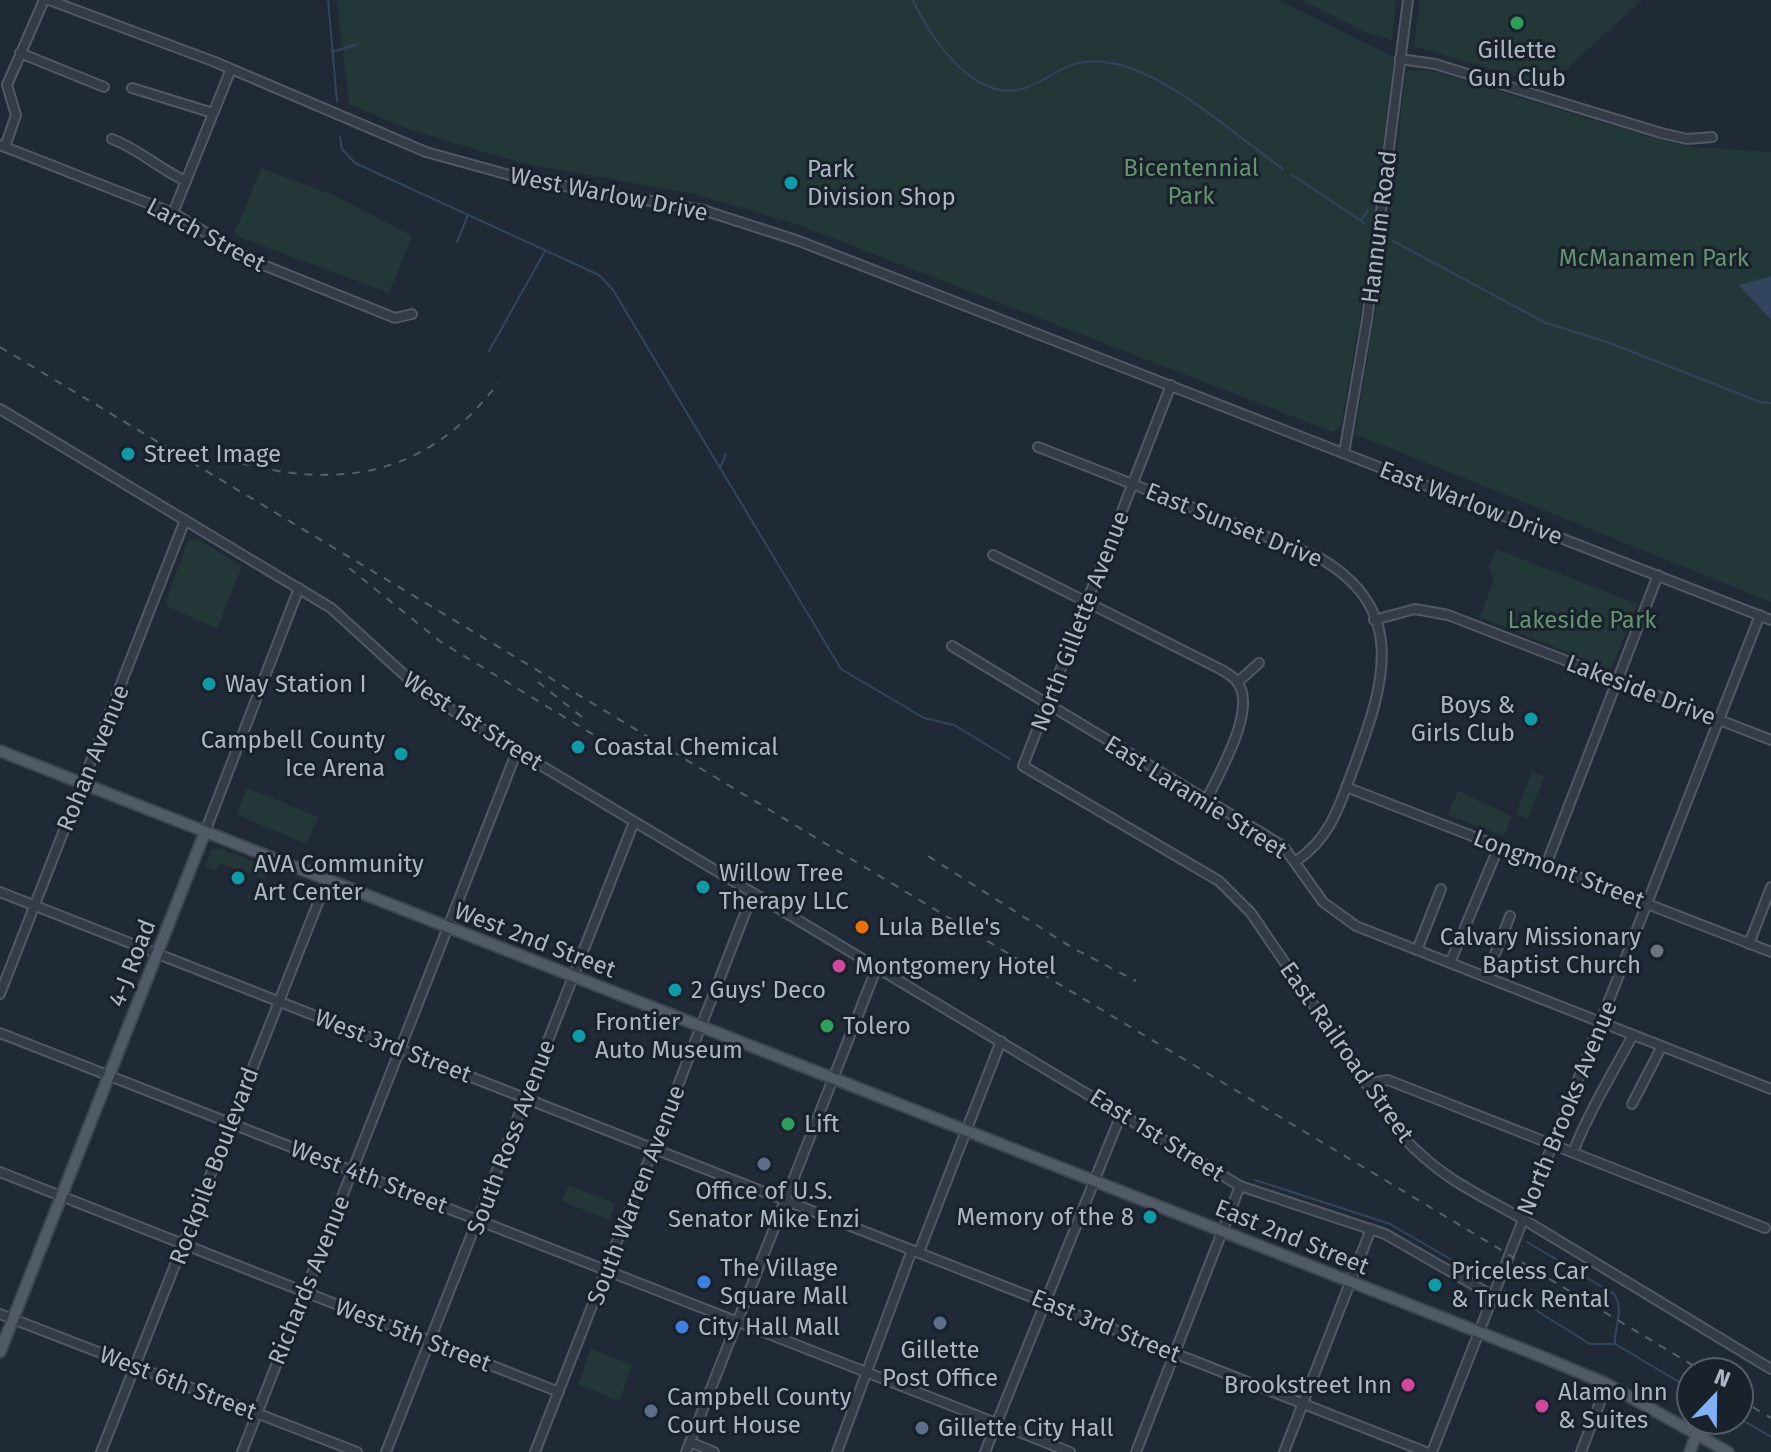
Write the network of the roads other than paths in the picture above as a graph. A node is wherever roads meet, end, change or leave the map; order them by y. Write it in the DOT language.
graph roads {
  1 [pos="46,0"];
  2 [pos="1408,0"];
  3 [pos="20,53"];
  4 [pos="1400,59"];
  5 [pos="231,69"];
  6 [pos="104,87"];
  7 [pos="132,88"];
  8 [pos="213,113"];
  9 [pos="1712,137"];
  10 [pos="112,139"];
  11 [pos="3,146"];
  12 [pos="186,181"];
  13 [pos="173,213"];
  14 [pos="412,314"];
  15 [pos="1171,385"];
  16 [pos="0,409"];
  17 [pos="1038,447"];
  18 [pos="1344,453"];
  19 [pos="1133,484"];
  20 [pos="185,520"];
  21 [pos="993,555"];
  22 [pos="1658,575"];
  23 [pos="299,588"];
  24 [pos="1088,602"];
  25 [pos="1760,615"];
  26 [pos="1374,620"];
  27 [pos="1771,620"];
  28 [pos="952,646"];
  29 [pos="1259,663"];
  30 [pos="1617,681"];
  31 [pos="1238,682"];
  32 [pos="1047,704"];
  33 [pos="1719,720"];
  34 [pos="1771,740"];
  35 [pos="0,751"];
  36 [pos="517,751"];
  37 [pos="1023,766"];
  38 [pos="82,783"];
  39 [pos="1346,787"];
  40 [pos="1207,799"];
  41 [pos="634,822"];
  42 [pos="205,832"];
  43 [pos="1499,846"];
  44 [pos="1296,861"];
  45 [pos="1546,865"];
  46 [pos="327,880"];
  47 [pos="1771,887"];
  48 [pos="1441,889"];
  49 [pos="0,892"];
  50 [pos="753,893"];
  51 [pos="1648,904"];
  52 [pos="35,905"];
  53 [pos="1510,916"];
  54 [pos="448,928"];
  55 [pos="1749,944"];
  56 [pos="1417,950"];
  57 [pos="1771,952"];
  58 [pos="157,953"];
  59 [pos="1450,963"];
  60 [pos="877,967"];
  61 [pos="574,976"];
  62 [pos="1486,977"];
  63 [pos="0,994"];
  64 [pos="279,1001"];
  65 [pos="1601,1022"];
  66 [pos="702,1027"];
  67 [pos="0,1033"];
  68 [pos="1633,1035"];
  69 [pos="1001,1041"];
  70 [pos="1662,1046"];
  71 [pos="401,1049"];
  72 [pos="109,1075"];
  73 [pos="833,1078"];
  74 [pos="1366,1084"];
  75 [pos="1771,1089"];
  76 [pos="527,1097"];
  77 [pos="1632,1104"];
  78 [pos="1122,1112"];
  79 [pos="230,1123"];
  80 [pos="966,1130"];
  81 [pos="1554,1144"];
  82 [pos="654,1147"];
  83 [pos="1573,1152"];
  84 [pos="353,1171"];
  85 [pos="0,1172"];
  86 [pos="1094,1181"];
  87 [pos="1240,1186"];
  88 [pos="61,1197"];
  89 [pos="786,1200"];
  90 [pos="1523,1219"];
  91 [pos="479,1220"];
  92 [pos="1765,1228"];
  93 [pos="1371,1229"];
  94 [pos="1223,1231"];
  95 [pos="183,1245"];
  96 [pos="915,1251"];
  97 [pos="606,1270"];
  98 [pos="1351,1282"];
  99 [pos="304,1292"];
  100 [pos="1493,1296"];
  101 [pos="1046,1302"];
  102 [pos="0,1314"];
  103 [pos="13,1319"];
  104 [pos="738,1322"];
  105 [pos="1480,1332"];
  106 [pos="430,1342"];
  107 [pos="0,1352"];
  108 [pos="1175,1353"];
  109 [pos="135,1366"];
  110 [pos="1771,1369"];
  111 [pos="867,1372"];
  112 [pos="1607,1384"];
  113 [pos="559,1392"];
  114 [pos="1303,1403"];
  115 [pos="257,1413"];
  116 [pos="1675,1421"];
  117 [pos="997,1423"];
  118 [pos="1702,1436"];
  119 [pos="690,1442"];
  120 [pos="101,1452"];
  121 [pos="242,1452"];
  122 [pos="357,1452"];
  123 [pos="386,1452"];
  124 [pos="535,1452"];
  125 [pos="686,1452"];
  126 [pos="714,1452"];
  127 [pos="837,1452"];
  128 [pos="985,1452"];
  129 [pos="1070,1452"];
  130 [pos="1136,1452"];
  131 [pos="1284,1452"];
  132 [pos="1429,1452"];
  133 [pos="1581,1452"];
  134 [pos="1728,1452"];
  1 -- 3 [label="street"];
  1 -- 5 [label="street, West Warlow Drive"];
  2 -- 4 [label="street, Hannum Road"];
  3 -- 6 [label="street"];
  3 -- 11 [label="street"];
  4 -- 9 [label="street"];
  4 -- 18 [label="street, Hannum Road"];
  5 -- 8 [label="street"];
  5 -- 15 [label="street, West Warlow Drive"];
  7 -- 8 [label="street"];
  8 -- 12 [label="street"];
  10 -- 12 [label="street"];
  11 -- 13 [label="street, Larch Street"];
  12 -- 13 [label="street"];
  13 -- 14 [label="street, Larch Street"];
  15 -- 18 [label="street, East Warlow Drive"];
  15 -- 19 [label="street, North Gillette Avenue"];
  16 -- 20 [label="street, West 1st Street"];
  17 -- 19 [label="street, East Sunset Drive"];
  18 -- 22 [label="street, East Warlow Drive"];
  19 -- 24 [label="street, North Gillette Avenue"];
  19 -- 26 [label="street, East Sunset Drive"];
  20 -- 23 [label="street, West 1st Street"];
  20 -- 38 [label="street, Rohan Avenue"];
  21 -- 24 [label="street"];
  22 -- 25 [label="street, East Warlow Drive"];
  22 -- 30 [label="street"];
  23 -- 36 [label="street, West 1st Street"];
  23 -- 42 [label="street, 4-J Road"];
  24 -- 31 [label="street"];
  24 -- 32 [label="street, North Gillette Avenue"];
  25 -- 27 [label="street, East Warlow Drive"];
  25 -- 33 [label="street, North Brooks Avenue"];
  26 -- 30 [label="street, Lakeside Drive"];
  26 -- 39 [label="street, East Sunset Drive"];
  28 -- 32 [label="street, East Laramie Street"];
  29 -- 31 [label="street"];
  30 -- 33 [label="street, Lakeside Drive"];
  30 -- 45 [label="street"];
  31 -- 40 [label="street"];
  32 -- 37 [label="street, North Gillette Avenue"];
  32 -- 40 [label="street, East Laramie Street"];
  33 -- 34 [label="street, Lakeside Drive"];
  33 -- 51 [label="street, North Brooks Avenue"];
  35 -- 38 [label="main road, West 2nd Street"];
  36 -- 41 [label="street, West 1st Street"];
  36 -- 54 [label="street, Richards Avenue"];
  37 -- 74 [label="street, East Railroad Street"];
  38 -- 42 [label="main road, West 2nd Street"];
  38 -- 52 [label="street, Rohan Avenue"];
  39 -- 43 [label="street, Longmont Street"];
  39 -- 44 [label="street, East Sunset Drive"];
  40 -- 44 [label="street, East Laramie Street"];
  41 -- 50 [label="street, West 1st Street"];
  41 -- 61 [label="street, South Ross Avenue"];
  42 -- 46 [label="main road, West 2nd Street"];
  42 -- 58 [label="main road, 4-J Road"];
  43 -- 45 [label="street, Longmont Street"];
  43 -- 59 [label="street"];
  44 -- 56 [label="street, East Laramie Street"];
  45 -- 51 [label="street, Longmont Street"];
  46 -- 54 [label="main road, West 2nd Street"];
  46 -- 64 [label="street, Rockpile Boulevard"];
  47 -- 55 [label="street"];
  48 -- 56 [label="street"];
  49 -- 52 [label="street, West 3rd Street"];
  50 -- 60 [label="street, West 1st Street"];
  50 -- 66 [label="street, South Warren Avenue"];
  51 -- 55 [label="street, Longmont Street"];
  51 -- 65 [label="street, North Brooks Avenue"];
  52 -- 58 [label="street, West 3rd Street"];
  52 -- 63 [label="street, Rohan Avenue"];
  53 -- 62 [label="street"];
  54 -- 61 [label="main road, West 2nd Street"];
  54 -- 71 [label="street, Richards Avenue"];
  55 -- 57 [label="street, Longmont Street"];
  56 -- 59 [label="street, East Laramie Street"];
  58 -- 64 [label="street, West 3rd Street"];
  58 -- 72 [label="main road, 4-J Road"];
  59 -- 62 [label="street, East Laramie Street"];
  60 -- 69 [label="street, East 1st Street"];
  60 -- 73 [label="street"];
  61 -- 66 [label="main road, West 2nd Street"];
  61 -- 76 [label="street, South Ross Avenue"];
  62 -- 65 [label="street, East Laramie Street"];
  64 -- 71 [label="street, West 3rd Street"];
  64 -- 79 [label="street, Rockpile Boulevard"];
  65 -- 68 [label="street, East Laramie Street"];
  65 -- 81 [label="street, North Brooks Avenue"];
  66 -- 73 [label="main road, West 2nd Street"];
  66 -- 82 [label="street, South Warren Avenue"];
  67 -- 72 [label="street, West 4th Street"];
  68 -- 70 [label="street, East Laramie Street"];
  68 -- 83 [label="street"];
  69 -- 78 [label="street, East 1st Street"];
  69 -- 80 [label="street"];
  70 -- 75 [label="street, East Laramie Street"];
  70 -- 77 [label="street"];
  71 -- 76 [label="street, West 3rd Street"];
  71 -- 84 [label="street, Richards Avenue"];
  72 -- 79 [label="street, West 4th Street"];
  72 -- 88 [label="main road, 4-J Road"];
  73 -- 80 [label="main road, East 2nd Street"];
  73 -- 89 [label="street"];
  74 -- 81 [label="street"];
  74 -- 90 [label="street, East Railroad Street"];
  76 -- 82 [label="street, West 3rd Street"];
  76 -- 91 [label="street, South Ross Avenue"];
  78 -- 86 [label="street"];
  78 -- 87 [label="street, East 1st Street"];
  79 -- 84 [label="street, West 4th Street"];
  79 -- 95 [label="street, Rockpile Boulevard"];
  80 -- 86 [label="main road, East 2nd Street"];
  80 -- 96 [label="street"];
  81 -- 83 [label="street"];
  81 -- 90 [label="street, North Brooks Avenue"];
  82 -- 89 [label="street, West 3rd Street"];
  82 -- 97 [label="street, South Warren Avenue"];
  83 -- 92 [label="street"];
  84 -- 91 [label="street, West 4th Street"];
  84 -- 99 [label="street, Richards Avenue"];
  85 -- 88 [label="street, West 5th Street"];
  86 -- 94 [label="main road, East 2nd Street"];
  86 -- 101 [label="street"];
  87 -- 93 [label="street, East 1st Street"];
  87 -- 94 [label="street"];
  88 -- 95 [label="street, West 5th Street"];
  88 -- 103 [label="main road, 4-J Road"];
  89 -- 96 [label="street, East 3rd Street"];
  89 -- 104 [label="street"];
  90 -- 100 [label="street, North Brooks Avenue"];
  90 -- 110 [label="street, East Railroad Street"];
  91 -- 97 [label="street, West 4th Street"];
  91 -- 106 [label="street, South Ross Avenue"];
  93 -- 98 [label="street"];
  93 -- 100 [label="street, East 1st Street"];
  94 -- 98 [label="main road, East 2nd Street"];
  94 -- 108 [label="street"];
  95 -- 99 [label="street, West 5th Street"];
  95 -- 109 [label="street, Rockpile Boulevard"];
  96 -- 101 [label="street, East 3rd Street"];
  96 -- 111 [label="street"];
  97 -- 104 [label="street, West 4th Street"];
  97 -- 113 [label="street, South Warren Avenue"];
  98 -- 105 [label="main road, East 2nd Street"];
  98 -- 114 [label="street"];
  99 -- 106 [label="street, West 5th Street"];
  99 -- 115 [label="street, Richards Avenue"];
  100 -- 105 [label="street, North Brooks Avenue"];
  101 -- 108 [label="street, East 3rd Street"];
  101 -- 117 [label="street"];
  102 -- 103 [label="street, West 6th Street"];
  103 -- 107 [label="main road, 4-J Road"];
  103 -- 109 [label="street, West 6th Street"];
  104 -- 111 [label="street, West 4th Street"];
  104 -- 119 [label="street"];
  105 -- 112 [label="main road, East 2nd Street"];
  105 -- 132 [label="street, North Brooks Avenue"];
  106 -- 113 [label="street, West 5th Street"];
  106 -- 123 [label="street, South Ross Avenue"];
  108 -- 114 [label="street, East 3rd Street"];
  108 -- 130 [label="street"];
  109 -- 115 [label="street, West 6th Street"];
  109 -- 120 [label="street, Rockpile Boulevard"];
  111 -- 117 [label="street, West 4th Street"];
  111 -- 127 [label="street"];
  112 -- 116 [label="main road, East 2nd Street"];
  112 -- 133 [label="street"];
  113 -- 124 [label="street, South Warren Avenue"];
  114 -- 131 [label="street"];
  114 -- 132 [label="street, East 3rd Street"];
  115 -- 121 [label="street, Richards Avenue"];
  115 -- 122 [label="street, West 6th Street"];
  117 -- 128 [label="street"];
  117 -- 129 [label="street, West 4th Street"];
  118 -- 134 [label="main road, East 2nd Street"];
  119 -- 125 [label="street"];
  119 -- 126 [label="street"];
}
